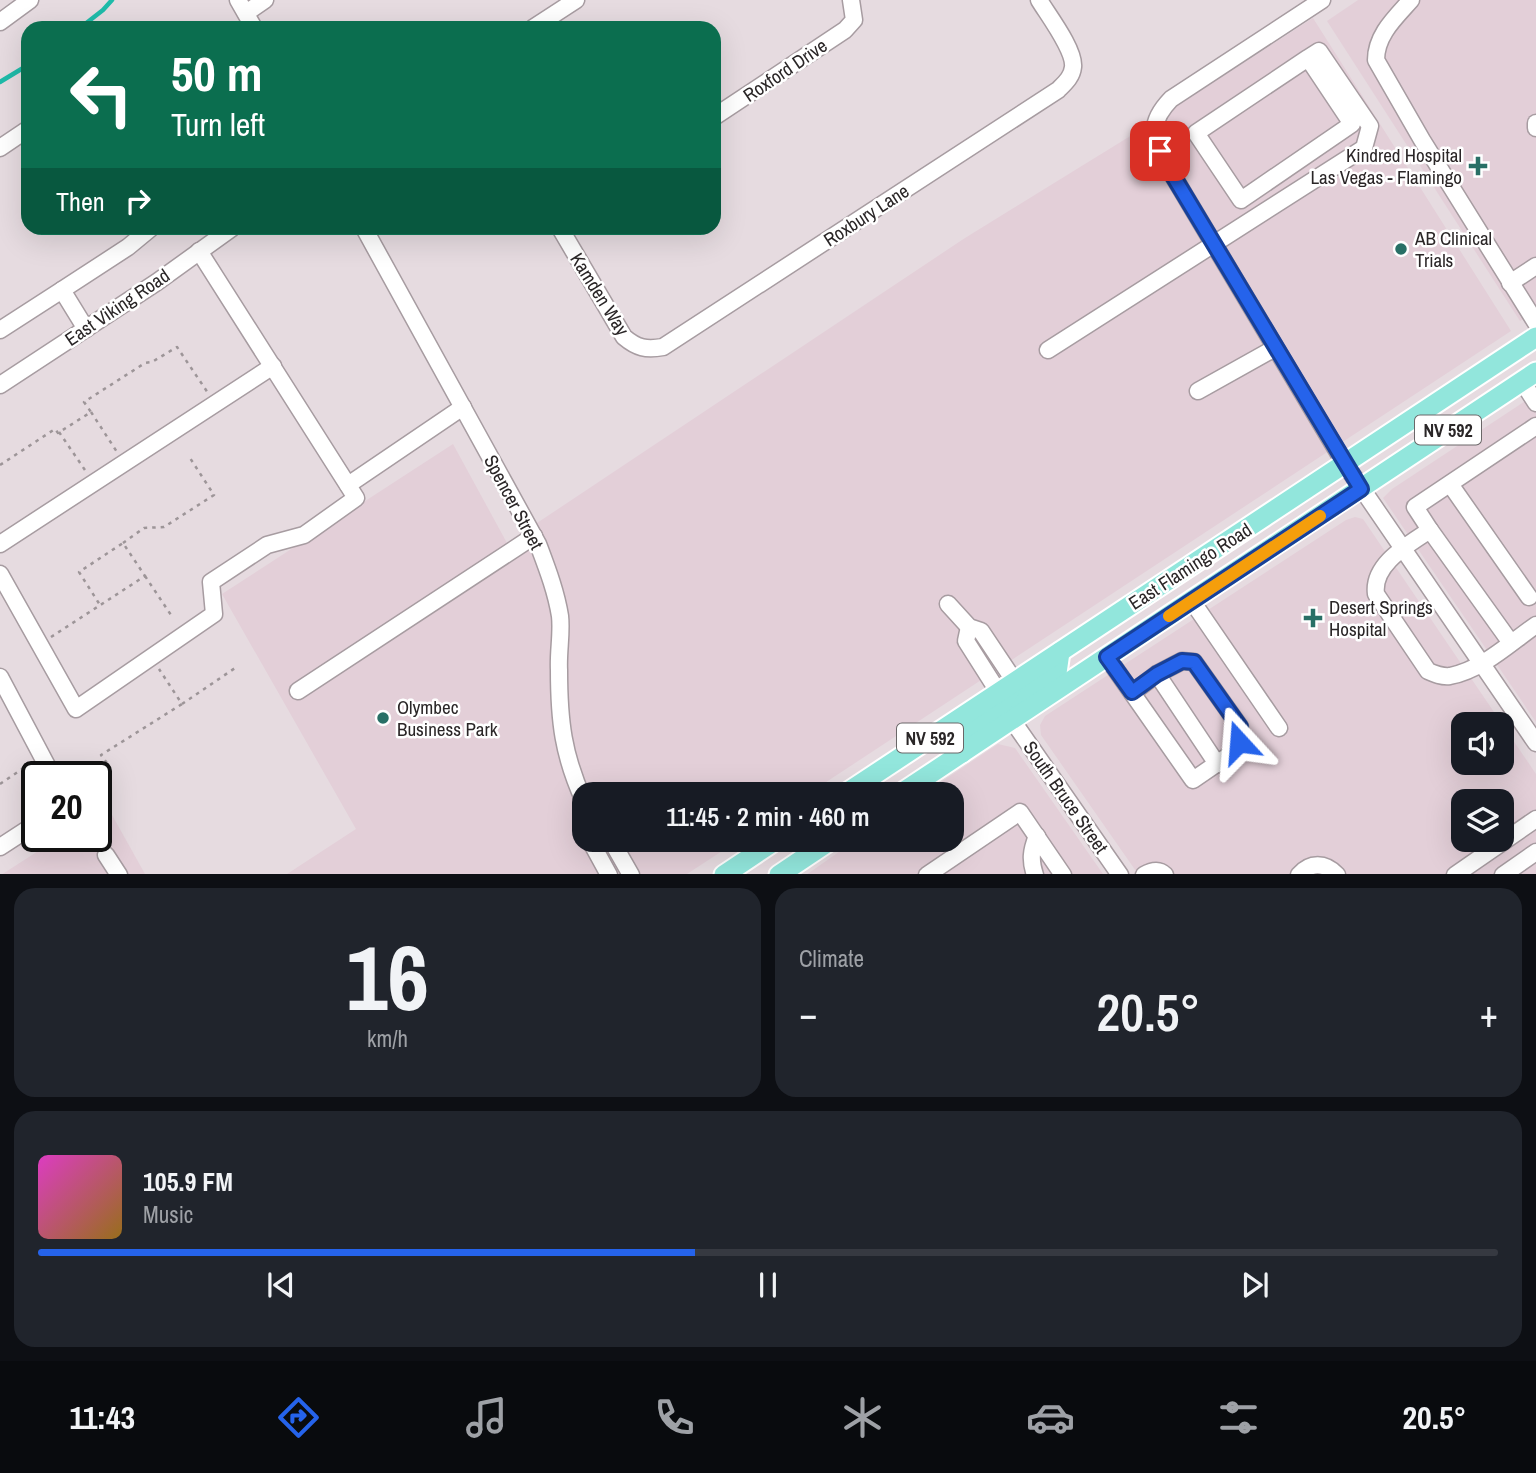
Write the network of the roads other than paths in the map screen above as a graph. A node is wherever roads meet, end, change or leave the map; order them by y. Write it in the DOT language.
graph roads {
  1 [pos="30,0"];
  2 [pos="265,0"];
  3 [pos="576,0"];
  4 [pos="851,0"];
  5 [pos="1040,0"];
  6 [pos="1322,0"];
  7 [pos="1410,0"];
  8 [pos="242,6"];
  9 [pos="544,21"];
  10 [pos="0,22"];
  11 [pos="1308,58"];
  12 [pos="721,112"];
  13 [pos="1536,122"];
  14 [pos="1536,128"];
  15 [pos="21,134"];
  16 [pos="0,148"];
  17 [pos="143,235"];
  18 [pos="222,235"];
  19 [pos="368,235"];
  20 [pos="564,235"];
  21 [pos="1214,246"];
  22 [pos="199,251"];
  23 [pos="1536,266"];
  24 [pos="1510,283"];
  25 [pos="62,290"];
  26 [pos="1536,323"];
  27 [pos="86,329"];
  28 [pos="0,331"];
  29 [pos="1536,337"];
  30 [pos="1275,348"];
  31 [pos="649,350"];
  32 [pos="1048,351"];
  33 [pos="273,366"];
  34 [pos="1529,376"];
  35 [pos="0,385"];
  36 [pos="1198,391"];
  37 [pos="1536,402"];
  38 [pos="463,407"];
  39 [pos="1536,426"];
  40 [pos="1345,464"];
  41 [pos="1450,484"];
  42 [pos="348,485"];
  43 [pos="1361,489"];
  44 [pos="1430,530"];
  45 [pos="534,537"];
  46 [pos="0,544"];
  47 [pos="1403,549"];
  48 [pos="0,575"];
  49 [pos="1534,599"];
  50 [pos="1192,601"];
  51 [pos="948,604"];
  52 [pos="1536,625"];
  53 [pos="1511,643"];
  54 [pos="1060,652"];
  55 [pos="1107,657"];
  56 [pos="1481,663"];
  57 [pos="1157,674"];
  58 [pos="0,677"];
  59 [pos="1007,687"];
  60 [pos="298,691"];
  61 [pos="1132,692"];
  62 [pos="1012,720"];
  63 [pos="1279,728"];
  64 [pos="1536,743"];
  65 [pos="962,753"];
  66 [pos="45,761"];
  67 [pos="1217,764"];
  68 [pos="575,782"];
  69 [pos="863,782"];
  70 [pos="918,782"];
  71 [pos="1536,819"];
  72 [pos="21,833"];
  73 [pos="1514,834"];
  74 [pos="1037,836"];
  75 [pos="0,847"];
  76 [pos="597,852"];
  77 [pos="618,852"];
  78 [pos="758,852"];
  79 [pos="816,852"];
  80 [pos="1489,852"];
  81 [pos="1496,852"];
  82 [pos="1536,852"];
  83 [pos="106,855"];
  84 [pos="791,871"];
  85 [pos="1461,873"];
  86 [pos="1505,873"];
  87 [pos="119,874"];
  88 [pos="609,874"];
  89 [pos="631,874"];
  90 [pos="724,874"];
  91 [pos="927,874"];
  92 [pos="1035,874"];
  93 [pos="1063,874"];
  94 [pos="1120,874"];
  95 [pos="1144,874"];
  96 [pos="1165,874"];
  97 [pos="1298,874"];
  98 [pos="1337,874"];
  1 -- 10 [label="street"];
  2 -- 8 [label="street"];
  3 -- 9 [label="street"];
  4 -- 12 [label="street, Roxford Drive"];
  5 -- 31 [label="street, Roxbury Lane"];
  6 -- 21 [label="street"];
  7 -- 24 [label="street"];
  11 -- 11 [label="street"];
  11 -- 21 [label="street"];
  13 -- 14 [label="street"];
  15 -- 16 [label="street"];
  17 -- 25 [label="street"];
  18 -- 22 [label="street, East Viking Road"];
  19 -- 38 [label="street, Spencer Street"];
  20 -- 31 [label="street, Kamden Way"];
  21 -- 30 [label="street"];
  21 -- 32 [label="street"];
  22 -- 27 [label="street, East Viking Road"];
  22 -- 33 [label="street"];
  23 -- 24 [label="street"];
  24 -- 26 [label="street"];
  25 -- 27 [label="street"];
  25 -- 28 [label="street"];
  27 -- 35 [label="street, East Viking Road"];
  29 -- 40 [label="main road, East Flamingo Road / NV 592"];
  30 -- 36 [label="street"];
  30 -- 40 [label="street"];
  33 -- 42 [label="street"];
  33 -- 46 [label="street"];
  34 -- 37 [label="street"];
  34 -- 43 [label="main road, East Flamingo Road / NV 592"];
  38 -- 42 [label="street"];
  38 -- 45 [label="street, Spencer Street"];
  39 -- 41 [label="street"];
  40 -- 43 [label="street"];
  40 -- 54 [label="main road, East Flamingo Road / NV 592"];
  41 -- 44 [label="street"];
  41 -- 49 [label="street"];
  42 -- 48 [label="street"];
  43 -- 47 [label="street"];
  43 -- 50 [label="main road, East Flamingo Road / NV 592"];
  44 -- 47 [label="street"];
  44 -- 53 [label="street"];
  45 -- 60 [label="street"];
  45 -- 68 [label="street, Spencer Street"];
  47 -- 56 [label="street"];
  47 -- 56 [label="street"];
  50 -- 55 [label="main road, East Flamingo Road / NV 592"];
  50 -- 63 [label="street"];
  51 -- 59 [label="street"];
  52 -- 53 [label="street"];
  53 -- 56 [label="street"];
  54 -- 59 [label="main road, East Flamingo Road / NV 592"];
  54 -- 62 [label="main road"];
  55 -- 61 [label="street"];
  55 -- 62 [label="main road, East Flamingo Road / NV 592"];
  56 -- 64 [label="street"];
  57 -- 61 [label="street"];
  57 -- 67 [label="street"];
  57 -- 67 [label="street"];
  58 -- 66 [label="street"];
  59 -- 65 [label="main road"];
  59 -- 69 [label="main road, East Flamingo Road / NV 592"];
  61 -- 67 [label="street"];
  62 -- 65 [label="main road, East Flamingo Road / NV 592"];
  62 -- 94 [label="street, South Bruce Street"];
  65 -- 70 [label="main road, East Flamingo Road / NV 592"];
  71 -- 73 [label="street"];
  72 -- 75 [label="street"];
  74 -- 91 [label="street"];
  74 -- 92 [label="street"];
  74 -- 93 [label="street"];
  76 -- 88 [label="street"];
  77 -- 89 [label="street"];
  78 -- 90 [label="main road"];
  79 -- 84 [label="main road"];
  80 -- 85 [label="street"];
  81 -- 86 [label="street"];
  82 -- 86 [label="street"];
  83 -- 87 [label="street"];
  95 -- 96 [label="street"];
  97 -- 98 [label="street"];
}
